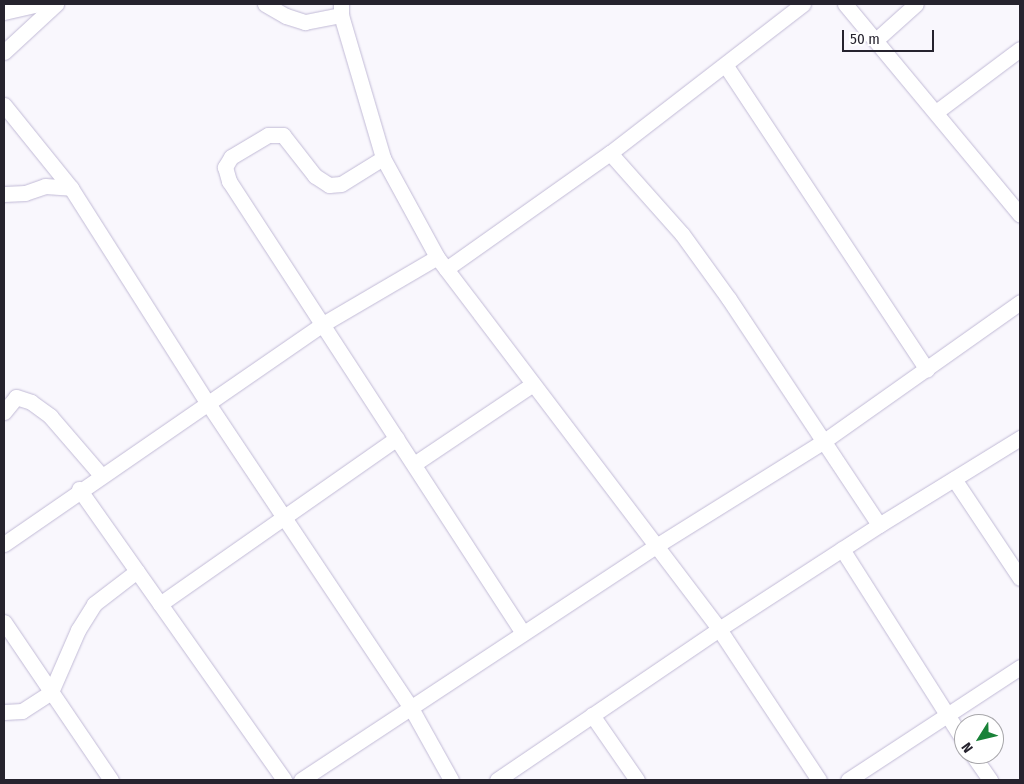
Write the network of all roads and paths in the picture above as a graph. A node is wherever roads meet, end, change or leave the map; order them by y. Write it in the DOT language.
graph roads {
  1 [pos="39,4"];
  2 [pos="56,4"];
  3 [pos="265,4"];
  4 [pos="800,4"];
  5 [pos="846,4"];
  6 [pos="916,4"];
  7 [pos="342,9"];
  8 [pos="4,12"];
  9 [pos="877,39"];
  10 [pos="1020,49"];
  11 [pos="4,52"];
  12 [pos="726,66"];
  13 [pos="4,105"];
  14 [pos="936,112"];
  15 [pos="610,153"];
  16 [pos="383,158"];
  17 [pos="72,188"];
  18 [pos="4,194"];
  19 [pos="1020,214"];
  20 [pos="437,257"];
  21 [pos="446,269"];
  22 [pos="1020,302"];
  23 [pos="323,324"];
  24 [pos="927,370"];
  25 [pos="533,384"];
  26 [pos="207,402"];
  27 [pos="4,412"];
  28 [pos="397,438"];
  29 [pos="1020,438"];
  30 [pos="824,441"];
  31 [pos="414,464"];
  32 [pos="100,475"];
  33 [pos="954,478"];
  34 [pos="79,489"];
  35 [pos="284,517"];
  36 [pos="879,525"];
  37 [pos="5,540"];
  38 [pos="656,546"];
  39 [pos="842,549"];
  40 [pos="137,572"];
  41 [pos="1020,578"];
  42 [pos="160,604"];
  43 [pos="4,622"];
  44 [pos="719,629"];
  45 [pos="523,633"];
  46 [pos="1020,667"];
  47 [pos="51,692"];
  48 [pos="411,708"];
  49 [pos="4,712"];
  50 [pos="592,715"];
  51 [pos="948,716"];
  52 [pos="954,725"];
  53 [pos="979,764"];
  54 [pos="111,780"];
  55 [pos="284,780"];
  56 [pos="301,780"];
  57 [pos="451,780"];
  58 [pos="497,780"];
  59 [pos="637,780"];
  60 [pos="819,780"];
  61 [pos="848,780"];
  62 [pos="990,780"];
  1 -- 8 [label="street"];
  2 -- 11 [label="street"];
  3 -- 7 [label="street"];
  4 -- 12 [label="street"];
  5 -- 9 [label="street"];
  6 -- 9 [label="street"];
  7 -- 16 [label="street"];
  9 -- 14 [label="street"];
  10 -- 14 [label="street"];
  12 -- 15 [label="street"];
  12 -- 24 [label="street"];
  13 -- 17 [label="street"];
  14 -- 19 [label="street"];
  15 -- 21 [label="street"];
  15 -- 30 [label="street"];
  16 -- 20 [label="street"];
  16 -- 23 [label="street"];
  17 -- 18 [label="street"];
  17 -- 26 [label="street"];
  20 -- 21 [label="street"];
  20 -- 23 [label="street"];
  21 -- 25 [label="street"];
  22 -- 24 [label="street"];
  23 -- 26 [label="street"];
  23 -- 28 [label="street"];
  24 -- 30 [label="street"];
  25 -- 31 [label="street"];
  25 -- 38 [label="street"];
  26 -- 32 [label="street"];
  26 -- 35 [label="street"];
  27 -- 32 [label="street"];
  28 -- 31 [label="street"];
  28 -- 35 [label="street"];
  29 -- 33 [label="street"];
  30 -- 36 [label="street"];
  30 -- 38 [label="street"];
  31 -- 45 [label="street"];
  32 -- 34 [label="street"];
  33 -- 36 [label="street"];
  33 -- 41 [label="street"];
  34 -- 37 [label="street"];
  34 -- 40 [label="street"];
  35 -- 42 [label="street"];
  35 -- 48 [label="street"];
  36 -- 39 [label="street"];
  38 -- 44 [label="street"];
  38 -- 45 [label="street"];
  39 -- 44 [label="street"];
  39 -- 51 [label="street"];
  40 -- 42 [label="street"];
  40 -- 47 [label="street"];
  42 -- 55 [label="street"];
  43 -- 47 [label="street"];
  44 -- 50 [label="street"];
  44 -- 60 [label="street"];
  45 -- 48 [label="street"];
  46 -- 51 [label="street"];
  47 -- 49 [label="street"];
  47 -- 54 [label="street"];
  48 -- 56 [label="street"];
  48 -- 57 [label="street"];
  50 -- 58 [label="street"];
  50 -- 59 [label="street"];
  51 -- 52 [label="street"];
  51 -- 61 [label="street"];
  53 -- 62 [label="street"];
}
